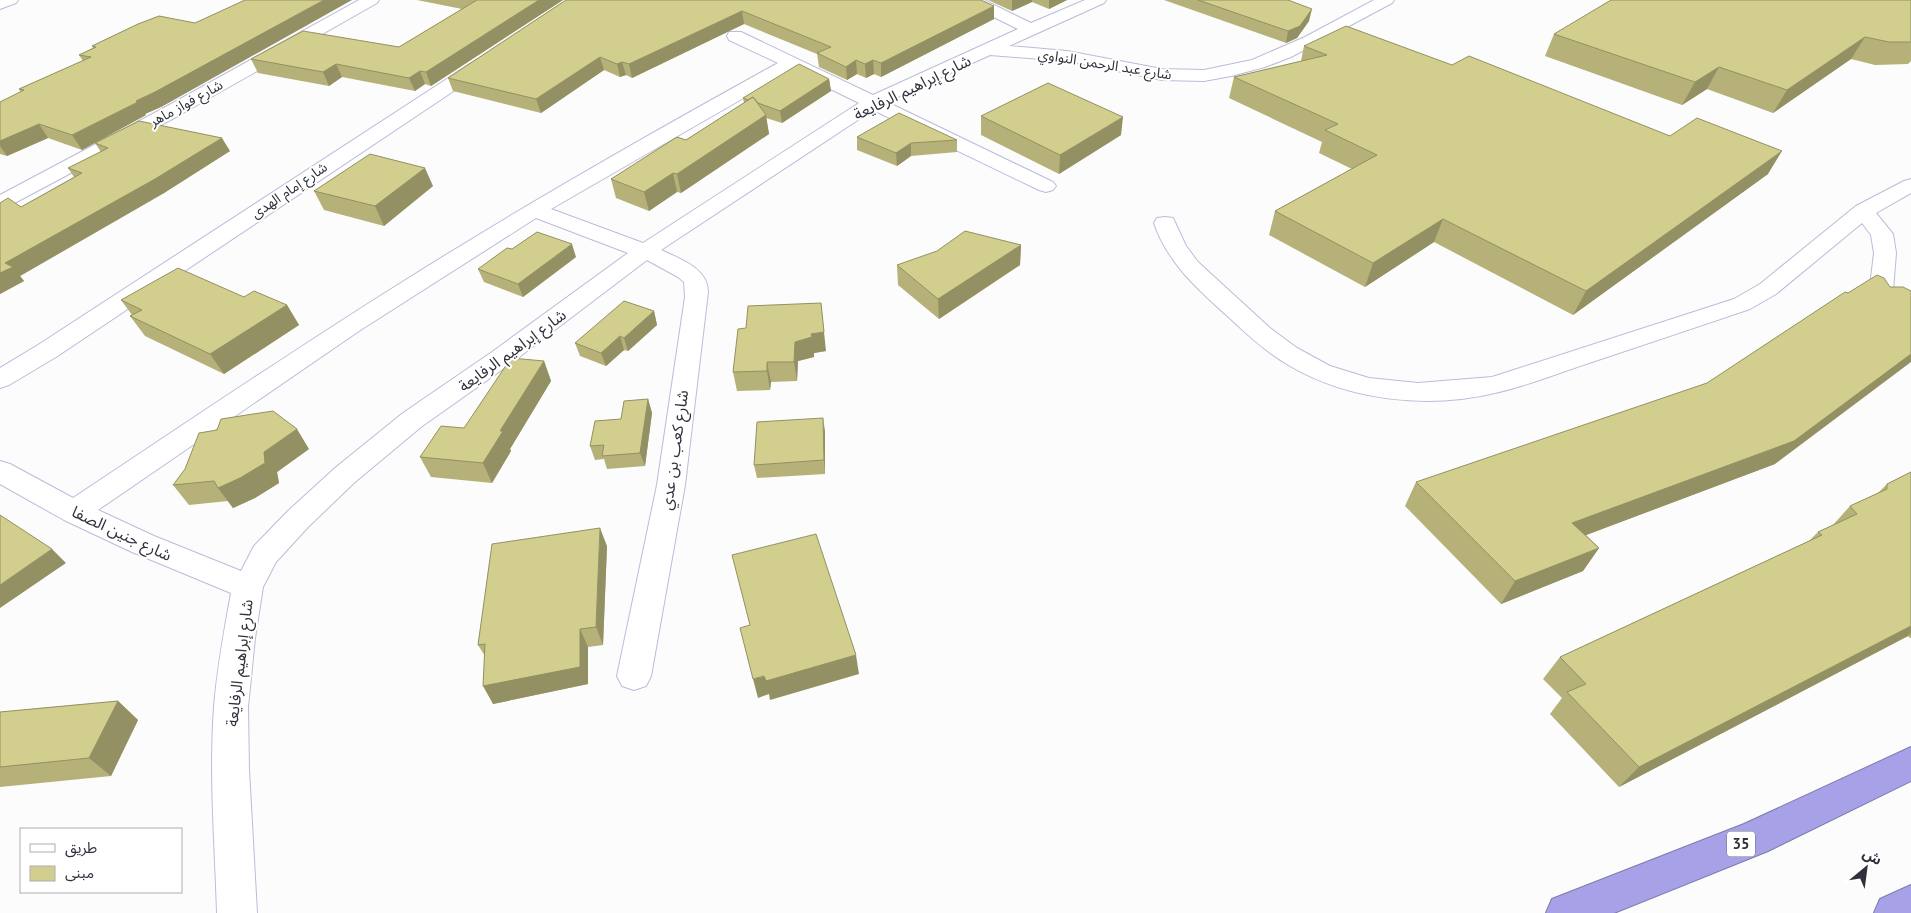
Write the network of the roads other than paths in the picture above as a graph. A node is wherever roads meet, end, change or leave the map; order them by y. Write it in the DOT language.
graph roads {
  1 [pos="10,0"];
  2 [pos="371,0"];
  3 [pos="971,0"];
  4 [pos="1098,0"];
  5 [pos="1386,0"];
  6 [pos="0,4"];
  7 [pos="1031,29"];
  8 [pos="735,36"];
  9 [pos="988,50"];
  10 [pos="498,53"];
  11 [pos="792,63"];
  12 [pos="873,102"];
  13 [pos="1911,184"];
  14 [pos="1046,186"];
  15 [pos="0,203"];
  16 [pos="534,211"];
  17 [pos="1864,212"];
  18 [pos="1165,223"];
  19 [pos="645,251"];
  20 [pos="1880,304"];
  21 [pos="0,380"];
  22 [pos="0,471"];
  23 [pos="74,512"];
  24 [pos="248,587"];
  25 [pos="634,676"];
  26 [pos="1911,763"];
  27 [pos="1911,904"];
  28 [pos="237,913"];
  29 [pos="1566,913"];
  30 [pos="1894,913"];
  1 -- 6 [label="street"];
  2 -- 15 [label="street, شارع فواز ماهر"];
  3 -- 7 [label="street"];
  4 -- 7 [label="street, شارع إبراهيم الرفايعة"];
  5 -- 9 [label="street, شارع عبد الرحمن النواوي"];
  7 -- 9 [label="street, شارع إبراهيم الرفايعة"];
  8 -- 11 [label="street"];
  9 -- 12 [label="street, شارع إبراهيم الرفايعة"];
  10 -- 21 [label="street, شارع إمام الهدى"];
  11 -- 12 [label="street"];
  11 -- 16 [label="street"];
  12 -- 14 [label="street"];
  12 -- 19 [label="street, شارع إبراهيم الرفايعة"];
  13 -- 17 [label="street"];
  16 -- 19 [label="street, شارع كعب بن عدي"];
  16 -- 23 [label="street"];
  17 -- 18 [label="street"];
  17 -- 20 [label="street"];
  19 -- 24 [label="street, شارع إبراهيم الرفايعة"];
  19 -- 25 [label="street, شارع كعب بن عدي"];
  22 -- 23 [label="street, شارع جنين الصفا"];
  23 -- 24 [label="street, شارع جنين الصفا"];
  24 -- 28 [label="street, شارع إبراهيم الرفايعة"];
  26 -- 29 [label="highway, 35"];
  27 -- 30 [label="highway"];
}
